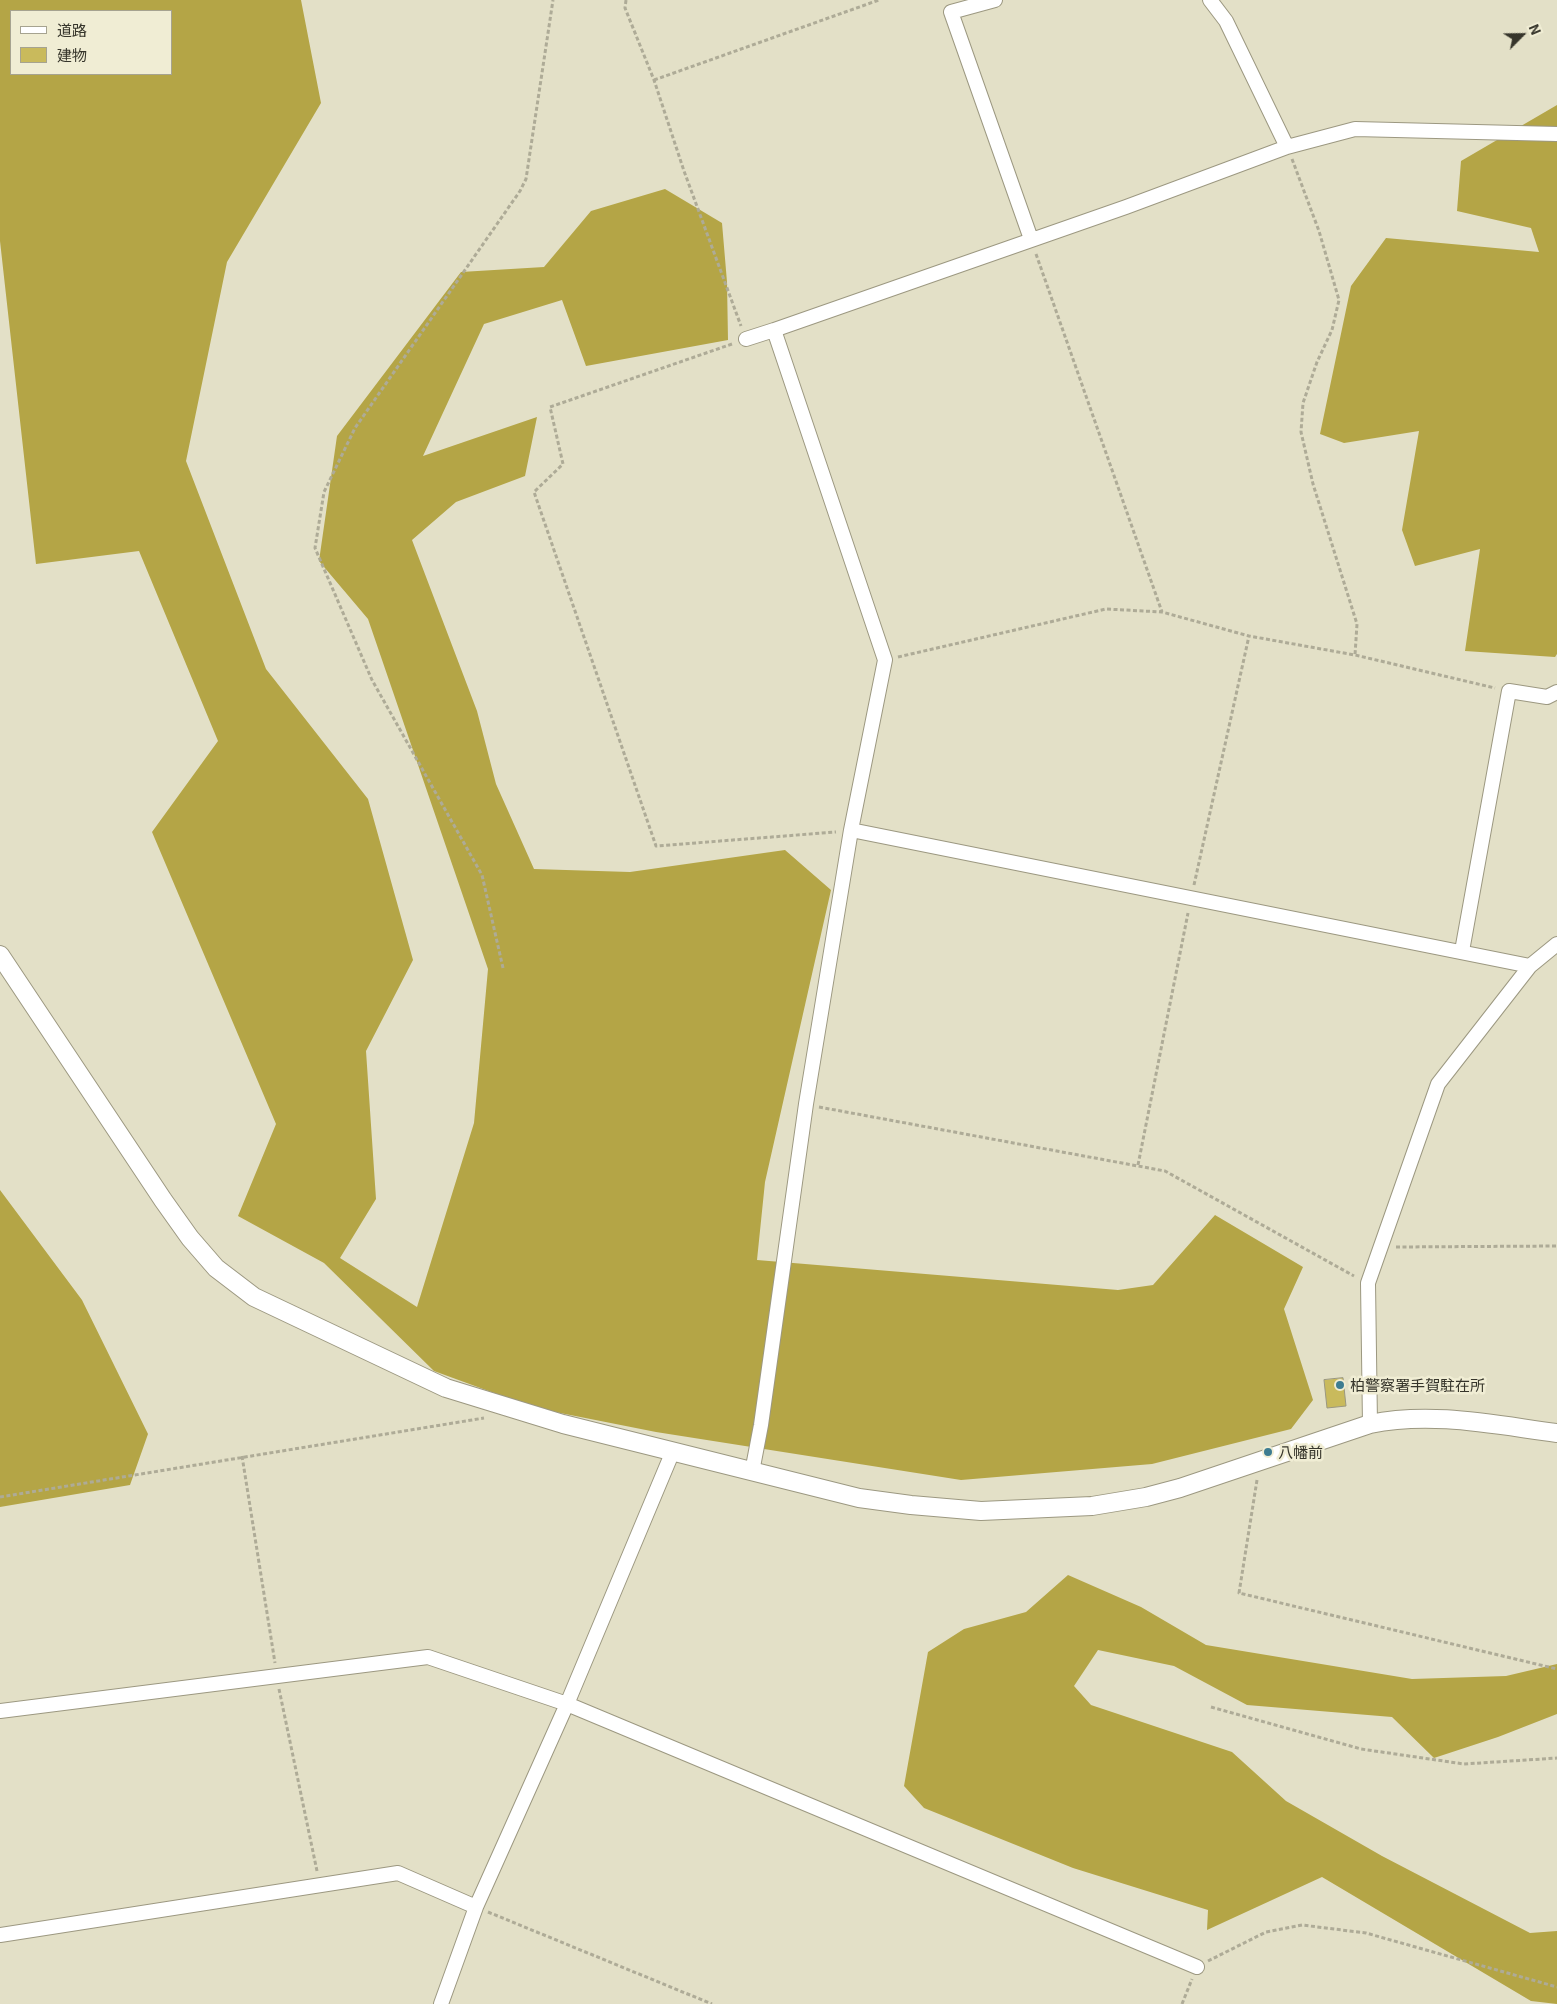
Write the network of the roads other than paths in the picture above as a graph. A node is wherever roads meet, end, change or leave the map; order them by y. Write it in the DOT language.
graph roads {
  1 [pos="995,0"];
  2 [pos="1210,0"];
  3 [pos="1557,134"];
  4 [pos="1287,147"];
  5 [pos="1030,239"];
  6 [pos="774,330"];
  7 [pos="746,339"];
  8 [pos="1557,692"];
  9 [pos="851,830"];
  10 [pos="1557,944"];
  11 [pos="1462,951"];
  12 [pos="0,955"];
  13 [pos="1530,966"];
  14 [pos="1370,1424"];
  15 [pos="1557,1433"];
  16 [pos="673,1451"];
  17 [pos="752,1472"];
  18 [pos="567,1704"];
  19 [pos="0,1712"];
  20 [pos="476,1907"];
  21 [pos="0,1935"];
  22 [pos="1197,1967"];
  23 [pos="441,2004"];
  1 -- 5 [label="street"];
  2 -- 4 [label="street"];
  3 -- 4 [label="street"];
  4 -- 5 [label="street"];
  5 -- 6 [label="street"];
  6 -- 7 [label="street"];
  6 -- 9 [label="street"];
  8 -- 11 [label="street"];
  9 -- 11 [label="street"];
  9 -- 17 [label="street"];
  10 -- 13 [label="street"];
  11 -- 13 [label="street"];
  12 -- 16 [label="street"];
  13 -- 14 [label="street"];
  14 -- 15 [label="street"];
  14 -- 17 [label="street"];
  16 -- 17 [label="street"];
  16 -- 18 [label="street"];
  18 -- 19 [label="street"];
  18 -- 20 [label="street"];
  18 -- 22 [label="street"];
  20 -- 21 [label="street"];
  20 -- 23 [label="street"];
}
